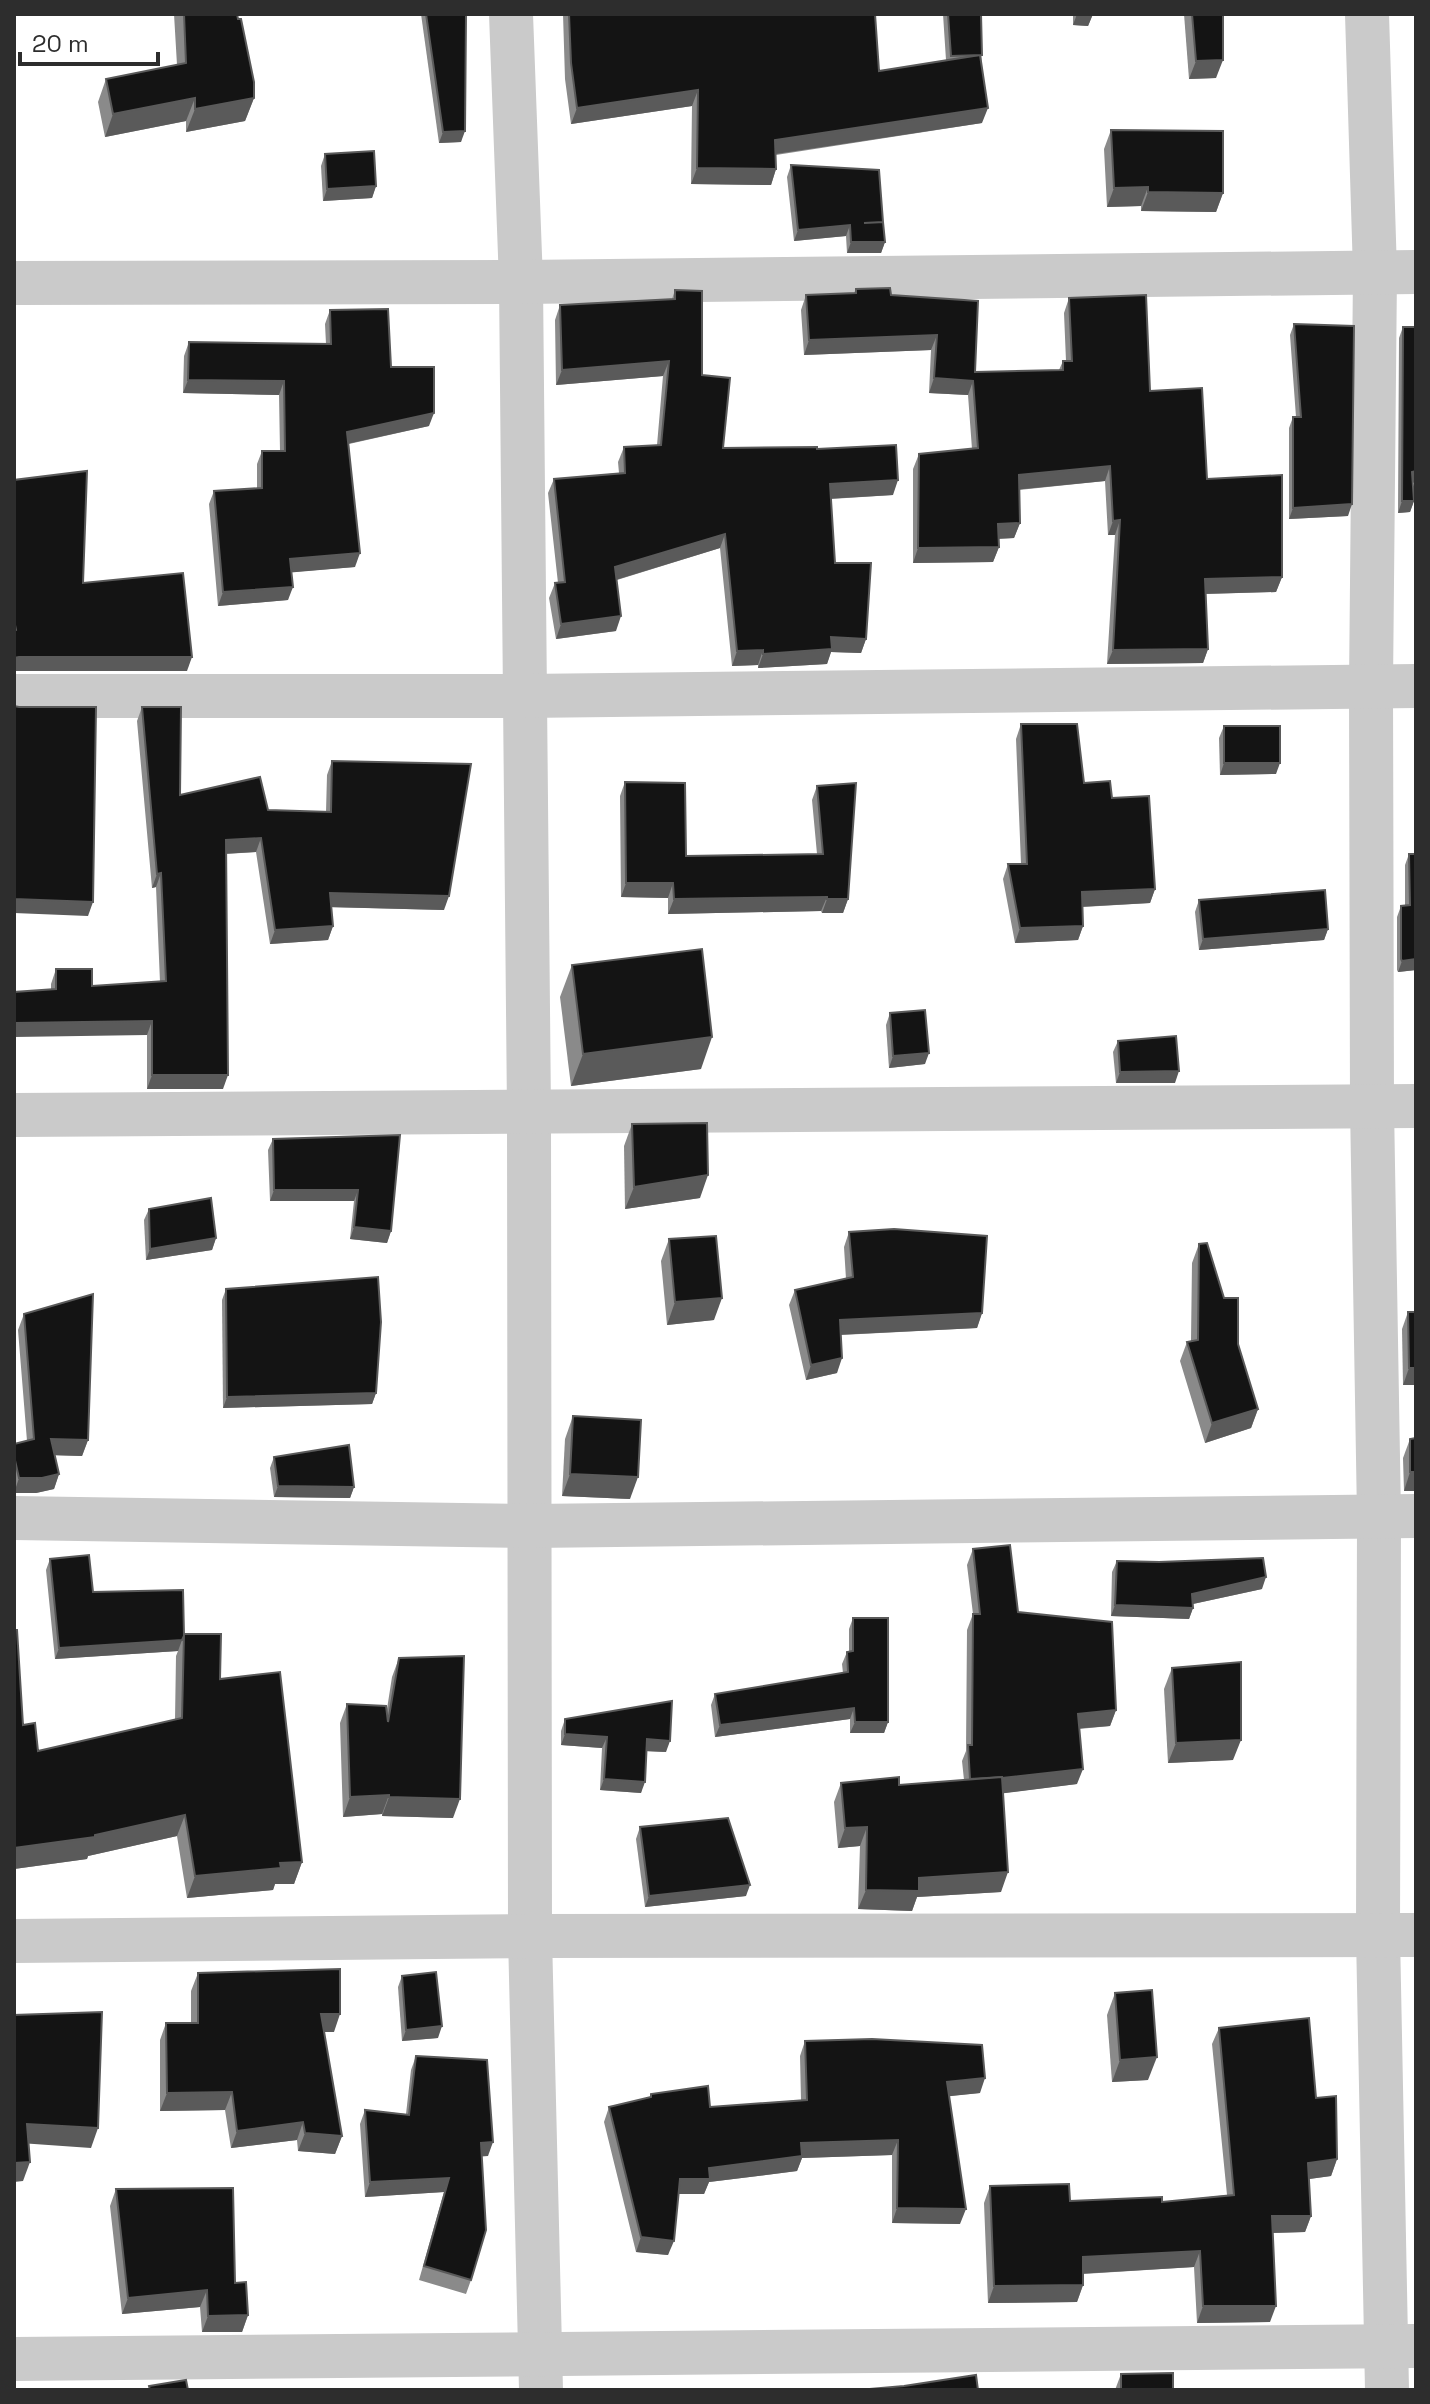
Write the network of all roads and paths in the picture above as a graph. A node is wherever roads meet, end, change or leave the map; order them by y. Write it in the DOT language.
graph roads {
  1 [pos="511,14"];
  2 [pos="1367,14"];
  3 [pos="1395,272"];
  4 [pos="521,282"];
  5 [pos="14,283"];
  6 [pos="1371,686"];
  7 [pos="1416,686"];
  8 [pos="14,696"];
  9 [pos="524,696"];
  10 [pos="1372,1106"];
  11 [pos="1416,1106"];
  12 [pos="529,1113"];
  13 [pos="14,1115"];
  14 [pos="1397,1516"];
  15 [pos="14,1518"];
  16 [pos="531,1526"];
  17 [pos="1397,1935"];
  18 [pos="530,1936"];
  19 [pos="14,1941"];
  20 [pos="1402,2346"];
  21 [pos="14,2359"];
  22 [pos="541,2372"];
  23 [pos="1387,2390"];
  1 -- 4 [label="street"];
  2 -- 3 [label="street"];
  3 -- 4 [label="street"];
  3 -- 6 [label="street"];
  4 -- 5 [label="street"];
  4 -- 9 [label="street"];
  6 -- 7 [label="street"];
  6 -- 9 [label="street"];
  6 -- 10 [label="street"];
  8 -- 9 [label="street"];
  9 -- 12 [label="street"];
  10 -- 11 [label="street"];
  10 -- 12 [label="street"];
  10 -- 14 [label="street"];
  12 -- 13 [label="street"];
  12 -- 16 [label="street"];
  14 -- 16 [label="street"];
  14 -- 17 [label="street"];
  15 -- 16 [label="street"];
  16 -- 18 [label="street"];
  17 -- 18 [label="street"];
  17 -- 20 [label="street"];
  18 -- 19 [label="street"];
  18 -- 22 [label="street"];
  20 -- 22 [label="street"];
  20 -- 23 [label="street"];
  21 -- 22 [label="street"];
}
